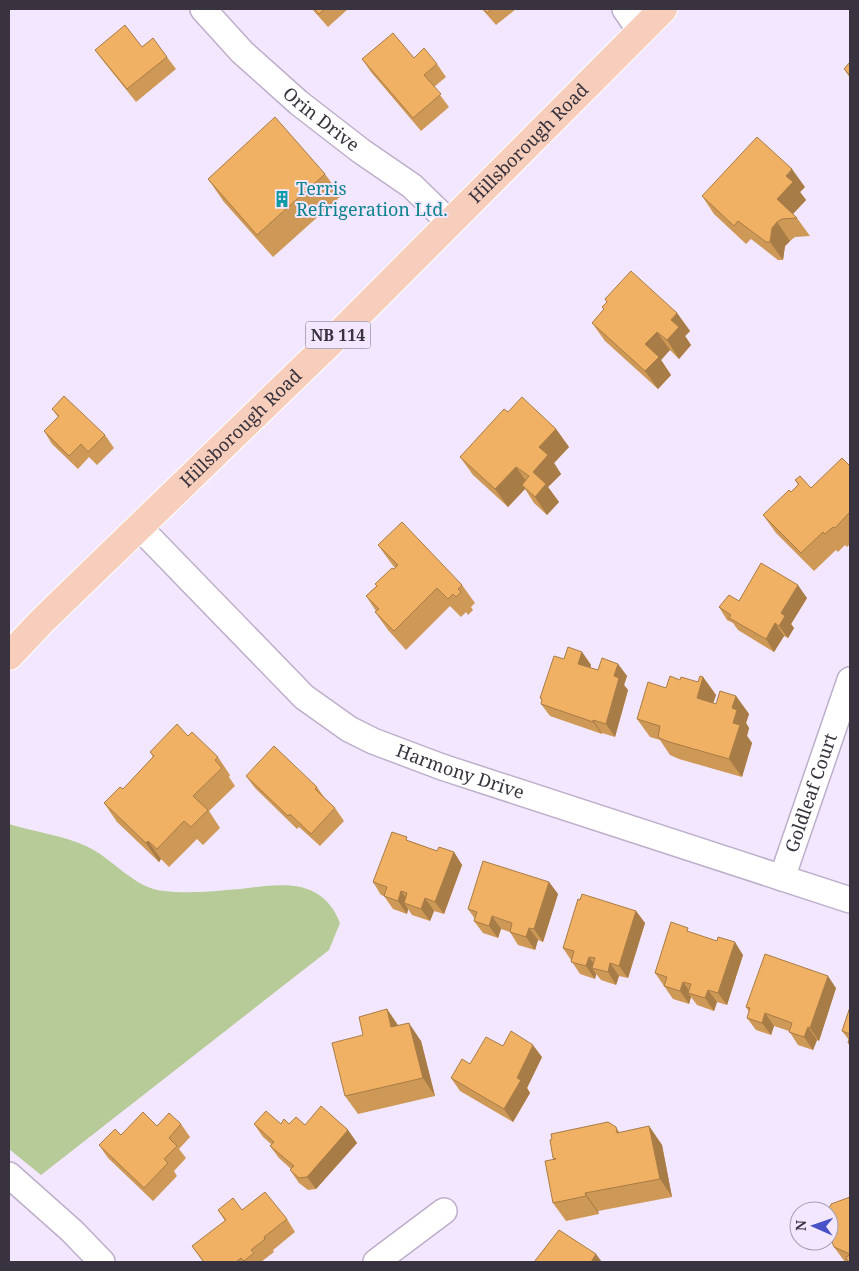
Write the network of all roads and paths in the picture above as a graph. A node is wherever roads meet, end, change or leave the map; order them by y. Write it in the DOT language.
graph roads {
  1 [pos="203,9"];
  2 [pos="625,9"];
  3 [pos="663,9"];
  4 [pos="640,31"];
  5 [pos="449,222"];
  6 [pos="140,528"];
  7 [pos="9,656"];
  8 [pos="850,680"];
  9 [pos="782,878"];
  10 [pos="850,900"];
  11 [pos="9,1175"];
  12 [pos="444,1211"];
  13 [pos="102,1262"];
  14 [pos="376,1262"];
  1 -- 5 [label="street, Orin Drive"];
  2 -- 4 [label="street"];
  3 -- 4 [label="main road, Hillsborough Road / NB 114"];
  4 -- 5 [label="main road, Hillsborough Road / NB 114"];
  5 -- 6 [label="main road, Hillsborough Road / NB 114"];
  6 -- 7 [label="main road, Hillsborough Road / NB 114"];
  6 -- 9 [label="street, Harmony Drive"];
  8 -- 9 [label="street, Goldleaf Court"];
  9 -- 10 [label="street, Harmony Drive"];
  11 -- 13 [label="street"];
  12 -- 14 [label="street"];
}
